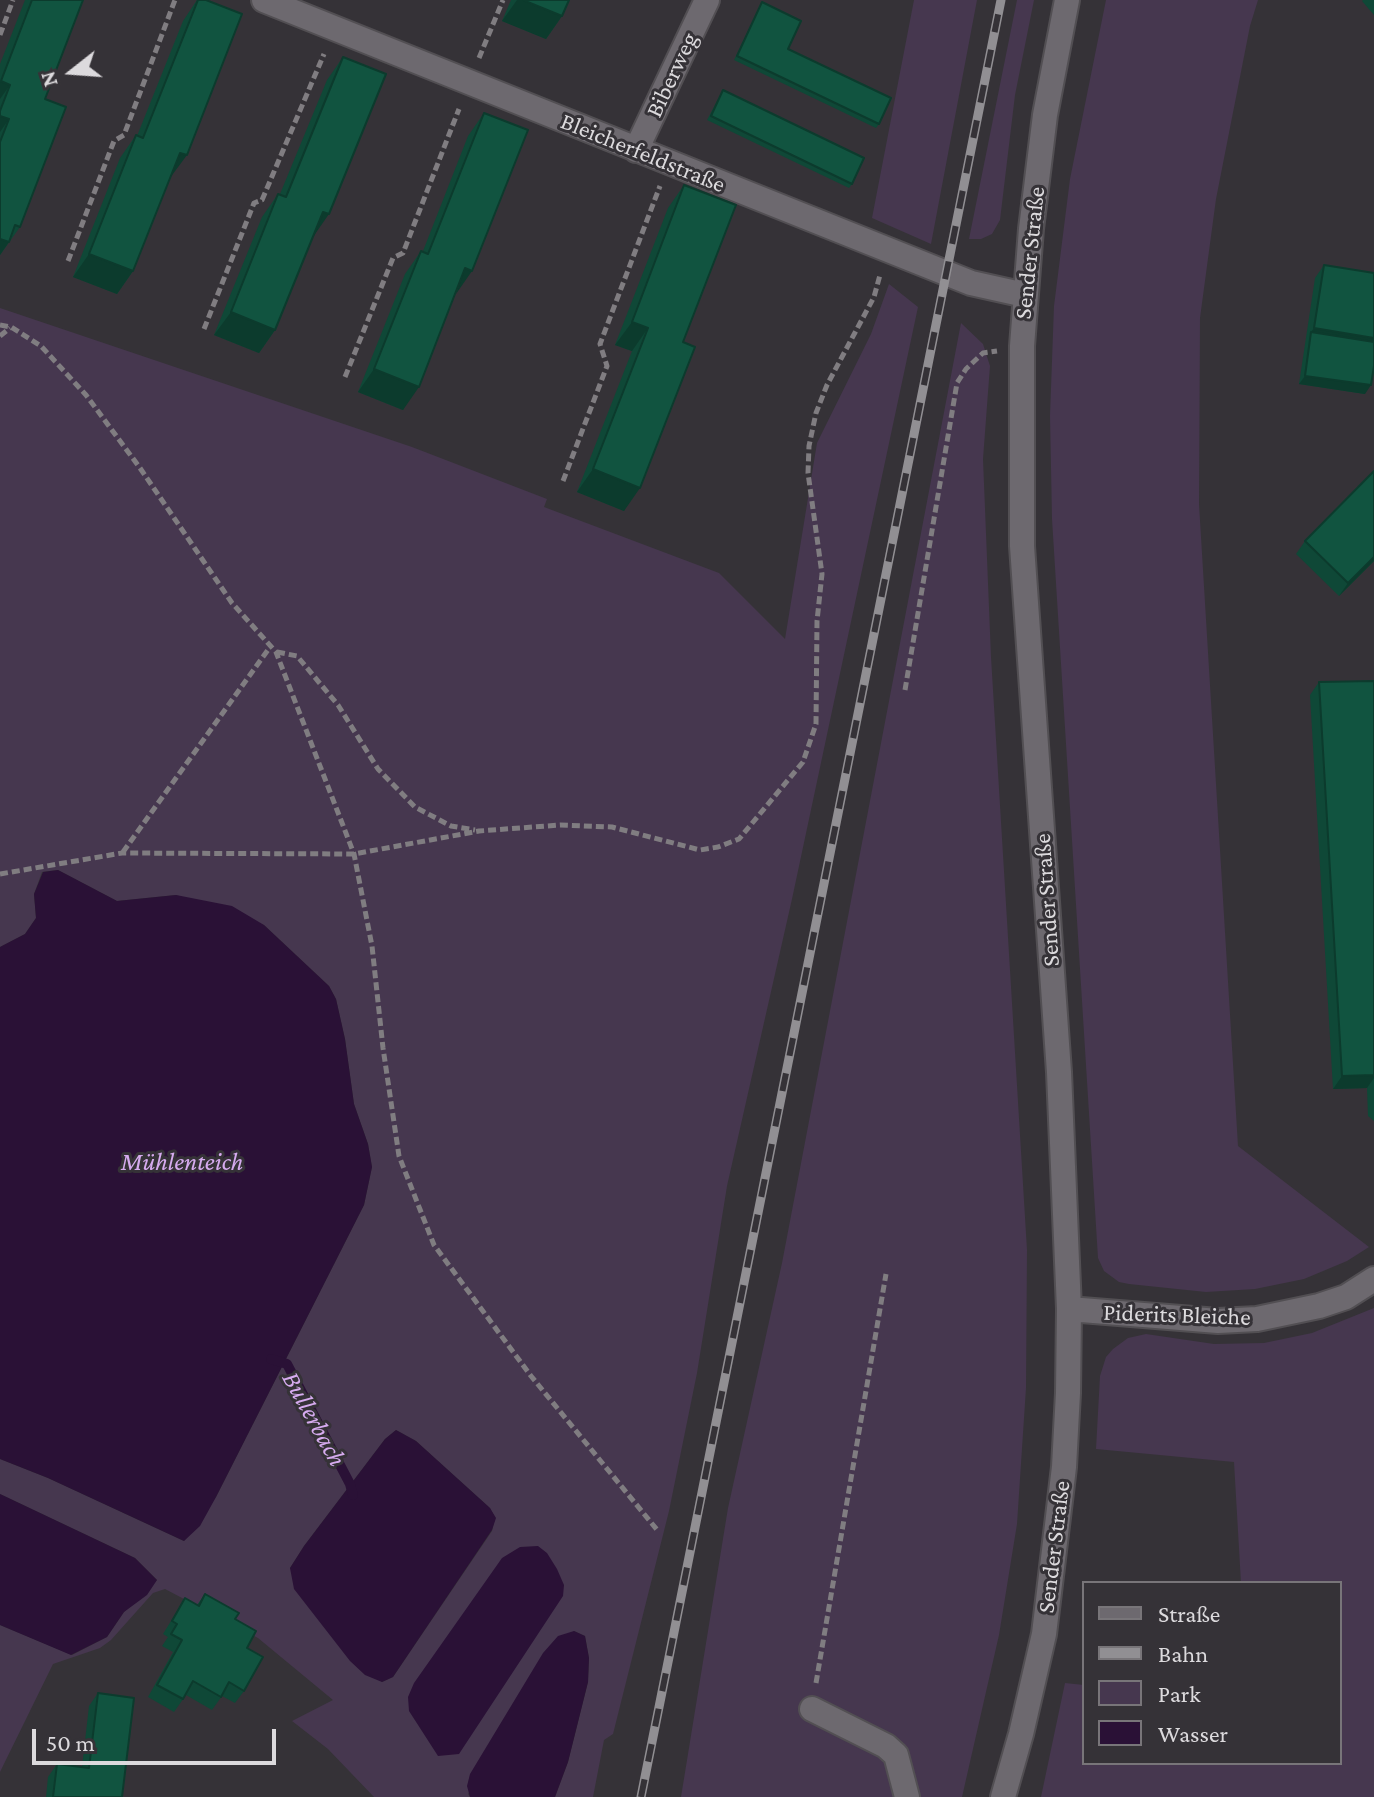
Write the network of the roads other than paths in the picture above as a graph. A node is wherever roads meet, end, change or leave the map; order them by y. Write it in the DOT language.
graph roads {
  1 [pos="264,0"];
  2 [pos="707,0"];
  3 [pos="1067,0"];
  4 [pos="636,150"];
  5 [pos="1025,295"];
  6 [pos="1374,1279"];
  7 [pos="1069,1309"];
  8 [pos="812,1709"];
  9 [pos="907,1797"];
  10 [pos="1003,1797"];
  1 -- 4 [label="street, Bleicherfeldstraße"];
  2 -- 4 [label="street, Biberweg"];
  3 -- 5 [label="street, Sender Straße"];
  4 -- 5 [label="street, Bleicherfeldstraße"];
  5 -- 7 [label="street, Sender Straße"];
  6 -- 7 [label="street, Piderits Bleiche"];
  7 -- 10 [label="street, Sender Straße"];
  8 -- 9 [label="street"];
}
